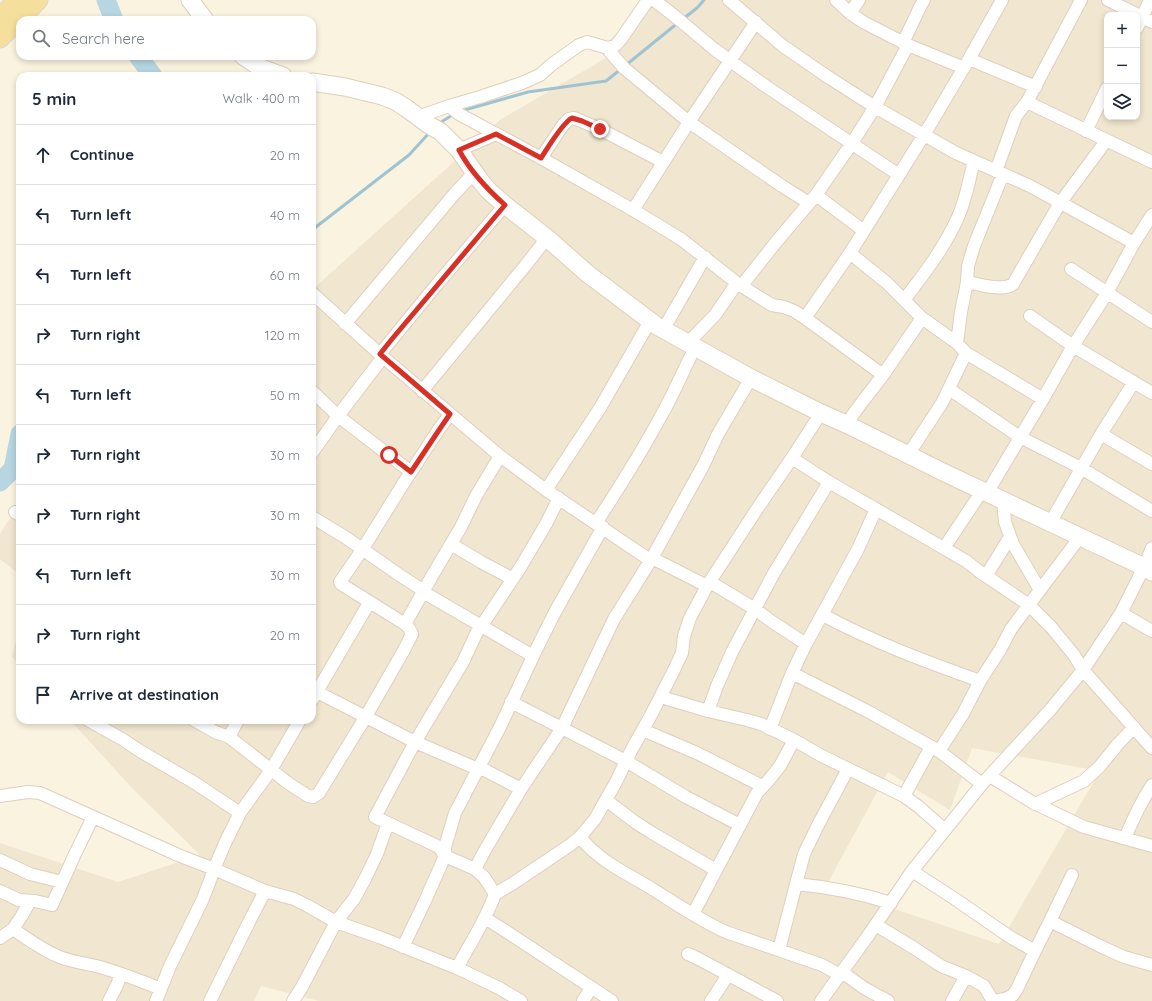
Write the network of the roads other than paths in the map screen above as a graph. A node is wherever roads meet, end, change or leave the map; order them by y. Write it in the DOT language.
graph roads {
  1 [pos="18,0"];
  2 [pos="38,0"];
  3 [pos="190,0"];
  4 [pos="648,0"];
  5 [pos="654,0"];
  6 [pos="729,0"];
  7 [pos="836,0"];
  8 [pos="859,0"];
  9 [pos="924,0"];
  10 [pos="1002,0"];
  11 [pos="1081,0"];
  12 [pos="1108,0"];
  13 [pos="1150,0"];
  14 [pos="850,13"];
  15 [pos="22,16"];
  16 [pos="202,16"];
  17 [pos="0,18"];
  18 [pos="16,22"];
  19 [pos="756,22"];
  20 [pos="1144,22"];
  21 [pos="0,38"];
  22 [pos="905,44"];
  23 [pos="608,48"];
  24 [pos="249,60"];
  25 [pos="730,60"];
  26 [pos="967,64"];
  27 [pos="272,72"];
  28 [pos="316,83"];
  29 [pos="1036,87"];
  30 [pos="1104,94"];
  31 [pos="1028,102"];
  32 [pos="875,107"];
  33 [pos="453,110"];
  34 [pos="689,122"];
  35 [pos="429,125"];
  36 [pos="1086,131"];
  37 [pos="496,134"];
  38 [pos="924,136"];
  39 [pos="1106,141"];
  40 [pos="852,143"];
  41 [pos="459,150"];
  42 [pos="541,158"];
  43 [pos="974,161"];
  44 [pos="663,162"];
  45 [pos="1152,162"];
  46 [pos="999,172"];
  47 [pos="474,173"];
  48 [pos="899,175"];
  49 [pos="812,199"];
  50 [pos="1060,203"];
  51 [pos="505,205"];
  52 [pos="633,210"];
  53 [pos="1152,215"];
  54 [pos="864,231"];
  55 [pos="547,238"];
  56 [pos="1134,243"];
  57 [pos="850,253"];
  58 [pos="704,257"];
  59 [pos="1071,268"];
  60 [pos="967,282"];
  61 [pos="740,284"];
  62 [pos="1107,293"];
  63 [pos="316,297"];
  64 [pos="904,300"];
  65 [pos="1030,316"];
  66 [pos="805,318"];
  67 [pos="922,318"];
  68 [pos="1152,322"];
  69 [pos="345,324"];
  70 [pos="657,325"];
  71 [pos="957,343"];
  72 [pos="692,345"];
  73 [pos="1073,346"];
  74 [pos="966,352"];
  75 [pos="382,356"];
  76 [pos="883,375"];
  77 [pos="751,378"];
  78 [pos="1134,382"];
  79 [pos="949,389"];
  80 [pos="422,390"];
  81 [pos="1152,393"];
  82 [pos="316,396"];
  83 [pos="1043,399"];
  84 [pos="821,413"];
  85 [pos="450,414"];
  86 [pos="338,416"];
  87 [pos="846,424"];
  88 [pos="1101,434"];
  89 [pos="1020,437"];
  90 [pos="316,447"];
  91 [pos="908,455"];
  92 [pos="500,456"];
  93 [pos="792,458"];
  94 [pos="1152,464"];
  95 [pos="1081,468"];
  96 [pos="411,472"];
  97 [pos="829,482"];
  98 [pos="546,490"];
  99 [pos="984,492"];
  100 [pos="559,498"];
  101 [pos="1003,500"];
  102 [pos="876,509"];
  103 [pos="1152,511"];
  104 [pos="316,519"];
  105 [pos="1050,523"];
  106 [pos="599,525"];
  107 [pos="1010,537"];
  108 [pos="1080,537"];
  109 [pos="451,544"];
  110 [pos="944,548"];
  111 [pos="1152,548"];
  112 [pos="362,550"];
  113 [pos="651,559"];
  114 [pos="1148,570"];
  115 [pos="986,576"];
  116 [pos="513,579"];
  117 [pos="709,584"];
  118 [pos="1040,590"];
  119 [pos="424,591"];
  120 [pos="369,603"];
  121 [pos="1029,605"];
  122 [pos="756,609"];
  123 [pos="1121,613"];
  124 [pos="823,615"];
  125 [pos="405,624"];
  126 [pos="481,626"];
  127 [pos="1152,631"];
  128 [pos="806,644"];
  129 [pos="533,656"];
  130 [pos="1083,670"];
  131 [pos="792,673"];
  132 [pos="980,681"];
  133 [pos="316,691"];
  134 [pos="316,695"];
  135 [pos="661,697"];
  136 [pos="511,702"];
  137 [pos="708,711"];
  138 [pos="365,718"];
  139 [pos="95,724"];
  140 [pos="201,724"];
  141 [pos="236,724"];
  142 [pos="298,724"];
  143 [pos="1134,727"];
  144 [pos="562,728"];
  145 [pos="770,729"];
  146 [pos="643,730"];
  147 [pos="229,737"];
  148 [pos="794,740"];
  149 [pos="415,742"];
  150 [pos="1152,748"];
  151 [pos="936,749"];
  152 [pos="626,761"];
  153 [pos="478,768"];
  154 [pos="848,769"];
  155 [pos="271,770"];
  156 [pos="986,780"];
  157 [pos="1152,785"];
  158 [pos="762,786"];
  159 [pos="521,789"];
  160 [pos="0,796"];
  161 [pos="904,796"];
  162 [pos="606,800"];
  163 [pos="1035,804"];
  164 [pos="240,813"];
  165 [pos="93,817"];
  166 [pos="388,822"];
  167 [pos="740,825"];
  168 [pos="945,830"];
  169 [pos="580,837"];
  170 [pos="1125,838"];
  171 [pos="1152,846"];
  172 [pos="445,856"];
  173 [pos="0,860"];
  174 [pos="214,869"];
  175 [pos="475,869"];
  176 [pos="716,870"];
  177 [pos="912,871"];
  178 [pos="1072,875"];
  179 [pos="62,882"];
  180 [pos="796,884"];
  181 [pos="0,891"];
  182 [pos="265,891"];
  183 [pos="495,894"];
  184 [pos="30,901"];
  185 [pos="891,903"];
  186 [pos="693,914"];
  187 [pos="485,918"];
  188 [pos="1050,921"];
  189 [pos="336,922"];
  190 [pos="876,925"];
  191 [pos="13,929"];
  192 [pos="0,938"];
  193 [pos="403,947"];
  194 [pos="779,950"];
  195 [pos="1035,951"];
  196 [pos="688,954"];
  197 [pos="1152,965"];
  198 [pos="457,968"];
  199 [pos="121,974"];
  200 [pos="841,974"];
  201 [pos="728,975"];
  202 [pos="966,976"];
  203 [pos="591,988"];
  204 [pos="161,989"];
  205 [pos="108,1001"];
  206 [pos="156,1001"];
  207 [pos="210,1001"];
  208 [pos="293,1001"];
  209 [pos="521,1001"];
  210 [pos="583,1001"];
  211 [pos="612,1001"];
  212 [pos="711,1001"];
  213 [pos="777,1001"];
  214 [pos="821,1001"];
  215 [pos="888,1001"];
  216 [pos="952,1001"];
  217 [pos="993,1001"];
  1 -- 17 [label="main road"];
  2 -- 15 [label="main road"];
  3 -- 16 [label="street"];
  4 -- 23 [label="street"];
  5 -- 25 [label="street"];
  6 -- 19 [label="street"];
  7 -- 14 [label="street"];
  8 -- 14 [label="street"];
  9 -- 22 [label="street"];
  10 -- 26 [label="street"];
  11 -- 29 [label="street"];
  12 -- 20 [label="street"];
  13 -- 20 [label="street"];
  14 -- 22 [label="street"];
  18 -- 21 [label="main road"];
  19 -- 25 [label="street"];
  19 -- 32 [label="street"];
  22 -- 26 [label="street"];
  22 -- 32 [label="street"];
  23 -- 33 [label="street"];
  23 -- 34 [label="street"];
  24 -- 27 [label="street"];
  25 -- 34 [label="street"];
  25 -- 40 [label="street"];
  26 -- 29 [label="street"];
  26 -- 38 [label="street"];
  28 -- 35 [label="street"];
  29 -- 31 [label="street"];
  30 -- 36 [label="street"];
  31 -- 36 [label="street"];
  31 -- 46 [label="street"];
  32 -- 38 [label="street"];
  32 -- 40 [label="street"];
  33 -- 35 [label="street"];
  33 -- 37 [label="street"];
  34 -- 44 [label="street"];
  34 -- 49 [label="street"];
  35 -- 41 [label="street"];
  36 -- 39 [label="street"];
  37 -- 41 [label="street"];
  37 -- 42 [label="street"];
  38 -- 43 [label="street"];
  38 -- 48 [label="street"];
  39 -- 45 [label="street"];
  39 -- 50 [label="street"];
  40 -- 48 [label="street"];
  40 -- 49 [label="street"];
  41 -- 47 [label="street"];
  42 -- 44 [label="street"];
  42 -- 52 [label="street"];
  43 -- 46 [label="street"];
  43 -- 64 [label="street"];
  44 -- 52 [label="street"];
  46 -- 50 [label="street"];
  46 -- 60 [label="street"];
  47 -- 51 [label="street"];
  47 -- 69 [label="street"];
  48 -- 54 [label="street"];
  49 -- 54 [label="street"];
  49 -- 61 [label="street"];
  50 -- 56 [label="street"];
  50 -- 60 [label="street"];
  51 -- 55 [label="street"];
  51 -- 75 [label="street"];
  52 -- 58 [label="street"];
  53 -- 56 [label="street"];
  54 -- 57 [label="street"];
  55 -- 70 [label="street"];
  55 -- 80 [label="street"];
  56 -- 62 [label="street"];
  57 -- 64 [label="street"];
  57 -- 66 [label="street"];
  58 -- 61 [label="street"];
  58 -- 70 [label="street"];
  59 -- 62 [label="street"];
  60 -- 71 [label="street"];
  61 -- 66 [label="street"];
  61 -- 72 [label="street"];
  62 -- 68 [label="street"];
  62 -- 73 [label="street"];
  63 -- 69 [label="street"];
  64 -- 67 [label="street"];
  65 -- 73 [label="street"];
  66 -- 76 [label="street"];
  67 -- 71 [label="street"];
  67 -- 76 [label="street"];
  69 -- 75 [label="street"];
  70 -- 72 [label="street"];
  70 -- 98 [label="street"];
  71 -- 74 [label="street"];
  72 -- 77 [label="street"];
  72 -- 106 [label="street"];
  73 -- 78 [label="street"];
  73 -- 83 [label="street"];
  74 -- 79 [label="street"];
  74 -- 83 [label="street"];
  75 -- 80 [label="street"];
  75 -- 86 [label="street"];
  76 -- 87 [label="street"];
  77 -- 84 [label="street"];
  77 -- 113 [label="street"];
  78 -- 81 [label="street"];
  78 -- 88 [label="street"];
  79 -- 89 [label="street"];
  79 -- 91 [label="street"];
  80 -- 85 [label="street"];
  82 -- 86 [label="street"];
  83 -- 89 [label="street"];
  84 -- 87 [label="street"];
  84 -- 93 [label="street"];
  85 -- 92 [label="street"];
  85 -- 96 [label="street"];
  86 -- 90 [label="street"];
  86 -- 96 [label="street"];
  87 -- 91 [label="street"];
  88 -- 94 [label="street"];
  88 -- 95 [label="street"];
  89 -- 95 [label="street"];
  89 -- 99 [label="street"];
  91 -- 99 [label="street"];
  92 -- 98 [label="street"];
  92 -- 109 [label="street"];
  93 -- 97 [label="street"];
  93 -- 117 [label="street"];
  95 -- 103 [label="street"];
  95 -- 105 [label="street"];
  96 -- 112 [label="street"];
  97 -- 102 [label="street"];
  97 -- 122 [label="street"];
  98 -- 100 [label="street"];
  99 -- 101 [label="street"];
  99 -- 110 [label="street"];
  100 -- 106 [label="street"];
  100 -- 116 [label="street"];
  101 -- 105 [label="street"];
  101 -- 107 [label="street"];
  102 -- 110 [label="street"];
  102 -- 124 [label="street"];
  104 -- 112 [label="street"];
  105 -- 108 [label="street"];
  106 -- 113 [label="street"];
  106 -- 129 [label="street"];
  107 -- 115 [label="street"];
  107 -- 118 [label="street"];
  108 -- 114 [label="street"];
  108 -- 118 [label="street"];
  109 -- 116 [label="street"];
  109 -- 119 [label="street"];
  110 -- 115 [label="street"];
  111 -- 114 [label="street"];
  112 -- 119 [label="street"];
  112 -- 120 [label="street"];
  113 -- 117 [label="street"];
  113 -- 144 [label="street"];
  114 -- 123 [label="street"];
  115 -- 121 [label="street"];
  116 -- 126 [label="street"];
  117 -- 122 [label="street"];
  117 -- 135 [label="street"];
  118 -- 121 [label="street"];
  119 -- 125 [label="street"];
  119 -- 126 [label="street"];
  120 -- 125 [label="street"];
  120 -- 133 [label="street"];
  121 -- 130 [label="street"];
  121 -- 132 [label="street"];
  122 -- 128 [label="street"];
  122 -- 137 [label="street"];
  123 -- 127 [label="street"];
  123 -- 130 [label="street"];
  124 -- 128 [label="street"];
  124 -- 132 [label="street"];
  125 -- 138 [label="street"];
  126 -- 129 [label="street"];
  126 -- 149 [label="street"];
  128 -- 131 [label="street"];
  129 -- 136 [label="street"];
  130 -- 143 [label="street"];
  130 -- 156 [label="street"];
  131 -- 145 [label="street"];
  131 -- 151 [label="street"];
  132 -- 151 [label="street"];
  134 -- 138 [label="street"];
  135 -- 137 [label="street"];
  135 -- 146 [label="street"];
  136 -- 144 [label="street"];
  136 -- 153 [label="street"];
  137 -- 145 [label="street"];
  138 -- 149 [label="street"];
  138 -- 155 [label="street"];
  139 -- 164 [label="street"];
  140 -- 147 [label="street"];
  141 -- 147 [label="street"];
  142 -- 155 [label="street"];
  143 -- 150 [label="street"];
  143 -- 163 [label="street"];
  144 -- 152 [label="street"];
  144 -- 159 [label="street"];
  145 -- 148 [label="street"];
  146 -- 152 [label="street"];
  146 -- 158 [label="street"];
  147 -- 155 [label="street"];
  148 -- 154 [label="street"];
  148 -- 158 [label="street"];
  149 -- 153 [label="street"];
  149 -- 166 [label="street"];
  151 -- 156 [label="street"];
  151 -- 161 [label="street"];
  152 -- 162 [label="street"];
  152 -- 167 [label="street"];
  153 -- 159 [label="street"];
  153 -- 172 [label="street"];
  154 -- 161 [label="street"];
  154 -- 180 [label="street"];
  155 -- 164 [label="street"];
  156 -- 163 [label="street"];
  156 -- 168 [label="street"];
  157 -- 170 [label="street"];
  158 -- 167 [label="street"];
  159 -- 175 [label="street"];
  160 -- 165 [label="street"];
  161 -- 168 [label="street"];
  162 -- 169 [label="street"];
  162 -- 176 [label="street"];
  163 -- 170 [label="street"];
  164 -- 174 [label="street"];
  165 -- 174 [label="street"];
  165 -- 179 [label="street"];
  166 -- 172 [label="street"];
  166 -- 189 [label="street"];
  167 -- 176 [label="street"];
  168 -- 177 [label="street"];
  169 -- 183 [label="street"];
  169 -- 186 [label="street"];
  170 -- 171 [label="street"];
  172 -- 175 [label="street"];
  172 -- 193 [label="street"];
  173 -- 179 [label="street"];
  174 -- 182 [label="street"];
  174 -- 204 [label="street"];
  175 -- 183 [label="street"];
  176 -- 186 [label="street"];
  177 -- 185 [label="street"];
  177 -- 195 [label="street"];
  178 -- 188 [label="street"];
  179 -- 184 [label="street"];
  180 -- 185 [label="street"];
  180 -- 194 [label="street"];
  181 -- 184 [label="street"];
  182 -- 189 [label="street"];
  182 -- 207 [label="street"];
  183 -- 187 [label="street"];
  184 -- 191 [label="street"];
  185 -- 190 [label="street"];
  186 -- 194 [label="street"];
  187 -- 198 [label="street"];
  187 -- 203 [label="street"];
  188 -- 195 [label="street"];
  188 -- 197 [label="street"];
  189 -- 193 [label="street"];
  189 -- 208 [label="street"];
  190 -- 200 [label="street"];
  190 -- 202 [label="street"];
  191 -- 192 [label="street"];
  191 -- 199 [label="street"];
  193 -- 198 [label="street"];
  194 -- 200 [label="street"];
  195 -- 217 [label="street"];
  196 -- 201 [label="street"];
  198 -- 209 [label="street"];
  199 -- 204 [label="street"];
  199 -- 205 [label="street"];
  200 -- 214 [label="street"];
  200 -- 215 [label="street"];
  201 -- 212 [label="street"];
  201 -- 213 [label="street"];
  202 -- 216 [label="street"];
  202 -- 217 [label="street"];
  203 -- 210 [label="street"];
  203 -- 211 [label="street"];
  204 -- 206 [label="street"];
}
